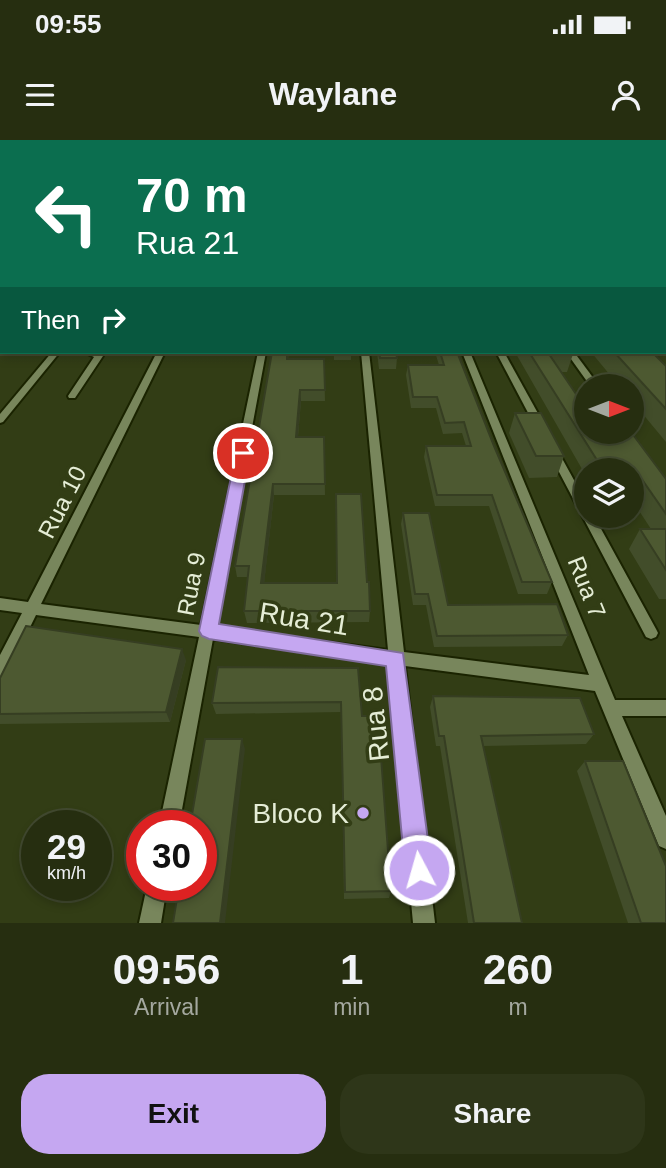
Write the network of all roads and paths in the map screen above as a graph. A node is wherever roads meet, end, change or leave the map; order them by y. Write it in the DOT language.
graph roads {
  1 [pos="54,354"];
  2 [pos="94,354"];
  3 [pos="160,354"];
  4 [pos="262,354"];
  5 [pos="366,354"];
  6 [pos="467,354"];
  7 [pos="501,354"];
  8 [pos="571,354"];
  9 [pos="586,374"];
  10 [pos="72,396"];
  11 [pos="0,419"];
  12 [pos="543,432"];
  13 [pos="550,444"];
  14 [pos="574,489"];
  15 [pos="594,528"];
  16 [pos="0,604"];
  17 [pos="32,608"];
  18 [pos="209,631"];
  19 [pos="651,634"];
  20 [pos="396,659"];
  21 [pos="0,671"];
  22 [pos="600,684"];
  23 [pos="610,708"];
  24 [pos="666,708"];
  25 [pos="172,810"];
  26 [pos="666,839"];
  27 [pos="154,901"];
  28 [pos="150,923"];
  29 [pos="424,923"];
  1 -- 11 [label="street"];
  2 -- 10 [label="street"];
  3 -- 17 [label="street, Rua 10"];
  4 -- 18 [label="street, Rua 9"];
  5 -- 20 [label="street, Rua 8"];
  6 -- 22 [label="street, Rua 7"];
  7 -- 12 [label="street"];
  8 -- 9 [label="street"];
  13 -- 14 [label="street"];
  15 -- 19 [label="street"];
  16 -- 17 [label="street, Rua 21"];
  17 -- 18 [label="street, Rua 21"];
  17 -- 21 [label="street, Rua 10"];
  18 -- 20 [label="street, Rua 21"];
  18 -- 25 [label="street, Rua 9"];
  20 -- 22 [label="street, Rua 21"];
  20 -- 29 [label="street, Rua 8"];
  22 -- 23 [label="street, Rua 7"];
  23 -- 24 [label="street"];
  23 -- 26 [label="street, Rua 7"];
  27 -- 28 [label="street"];
}
